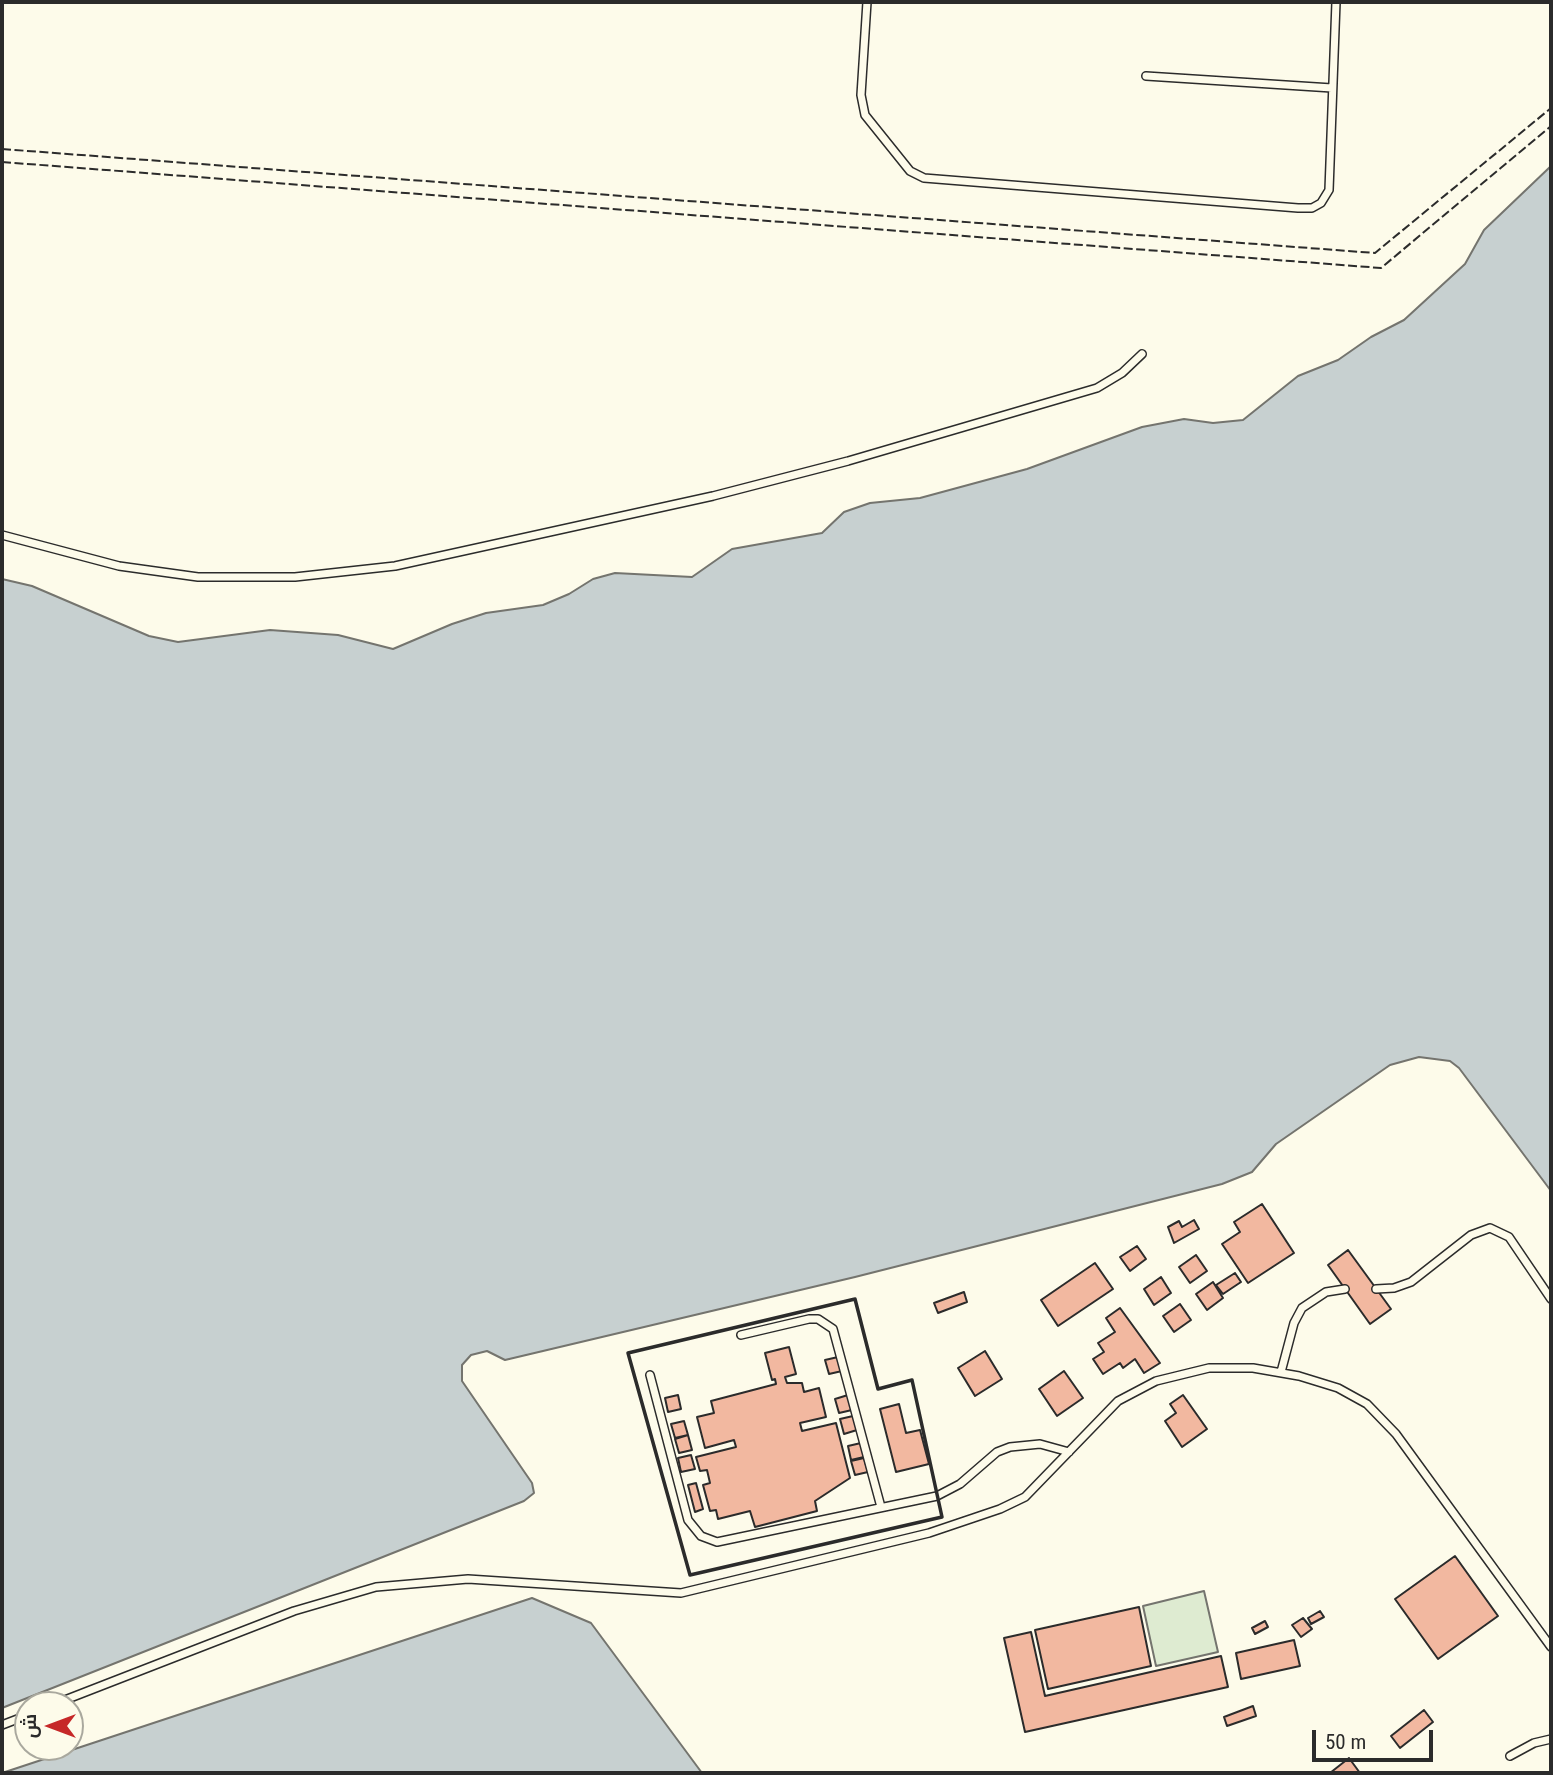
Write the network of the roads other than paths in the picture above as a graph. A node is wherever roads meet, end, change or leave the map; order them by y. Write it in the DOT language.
graph roads {
  1 [pos="867,2"];
  2 [pos="1336,2"];
  3 [pos="1146,76"];
  4 [pos="1332,88"];
  5 [pos="1142,354"];
  6 [pos="2,535"];
  7 [pos="1345,1289"];
  8 [pos="1376,1289"];
  9 [pos="1551,1299"];
  10 [pos="741,1335"];
  11 [pos="1281,1372"];
  12 [pos="650,1375"];
  13 [pos="1069,1452"];
  14 [pos="881,1507"];
  15 [pos="1551,1647"];
  16 [pos="84,1693"];
  17 [pos="1551,1739"];
  18 [pos="1510,1756"];
  1 -- 4 [label="lane"];
  2 -- 4 [label="lane"];
  3 -- 4 [label="lane"];
  5 -- 6 [label="lane"];
  7 -- 11 [label="lane"];
  8 -- 9 [label="lane"];
  10 -- 14 [label="lane"];
  11 -- 13 [label="lane"];
  11 -- 15 [label="lane"];
  12 -- 14 [label="lane"];
  13 -- 14 [label="lane"];
  13 -- 16 [label="lane"];
  17 -- 18 [label="lane"];
}
